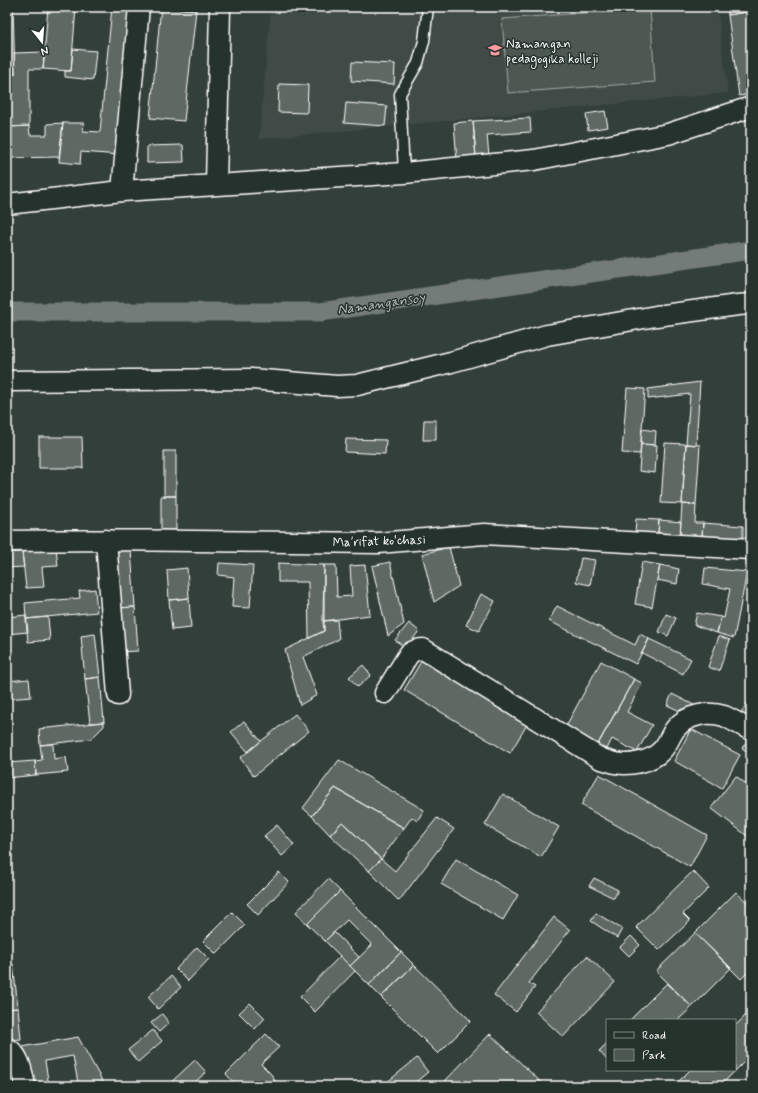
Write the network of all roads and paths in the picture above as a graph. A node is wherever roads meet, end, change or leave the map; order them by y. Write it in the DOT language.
graph roads {
  1 [pos="139,7"];
  2 [pos="220,7"];
  3 [pos="428,7"];
  4 [pos="751,107"];
  5 [pos="404,173"];
  6 [pos="216,185"];
  7 [pos="122,191"];
  8 [pos="7,204"];
  9 [pos="751,304"];
  10 [pos="7,381"];
  11 [pos="106,540"];
  12 [pos="7,541"];
  13 [pos="751,549"];
  14 [pos="385,693"];
  15 [pos="118,695"];
  16 [pos="751,730"];
  17 [pos="7,1048"];
  18 [pos="25,1086"];
  1 -- 7 [label="street"];
  2 -- 6 [label="street"];
  3 -- 5 [label="lane"];
  4 -- 5 [label="street"];
  5 -- 6 [label="street"];
  6 -- 7 [label="street"];
  7 -- 8 [label="street"];
  9 -- 10 [label="street"];
  11 -- 12 [label="street, Maʼrifat ko'chasi"];
  11 -- 13 [label="street, Maʼrifat ko'chasi"];
  11 -- 15 [label="street"];
  14 -- 16 [label="street"];
  17 -- 18 [label="street"];
}
